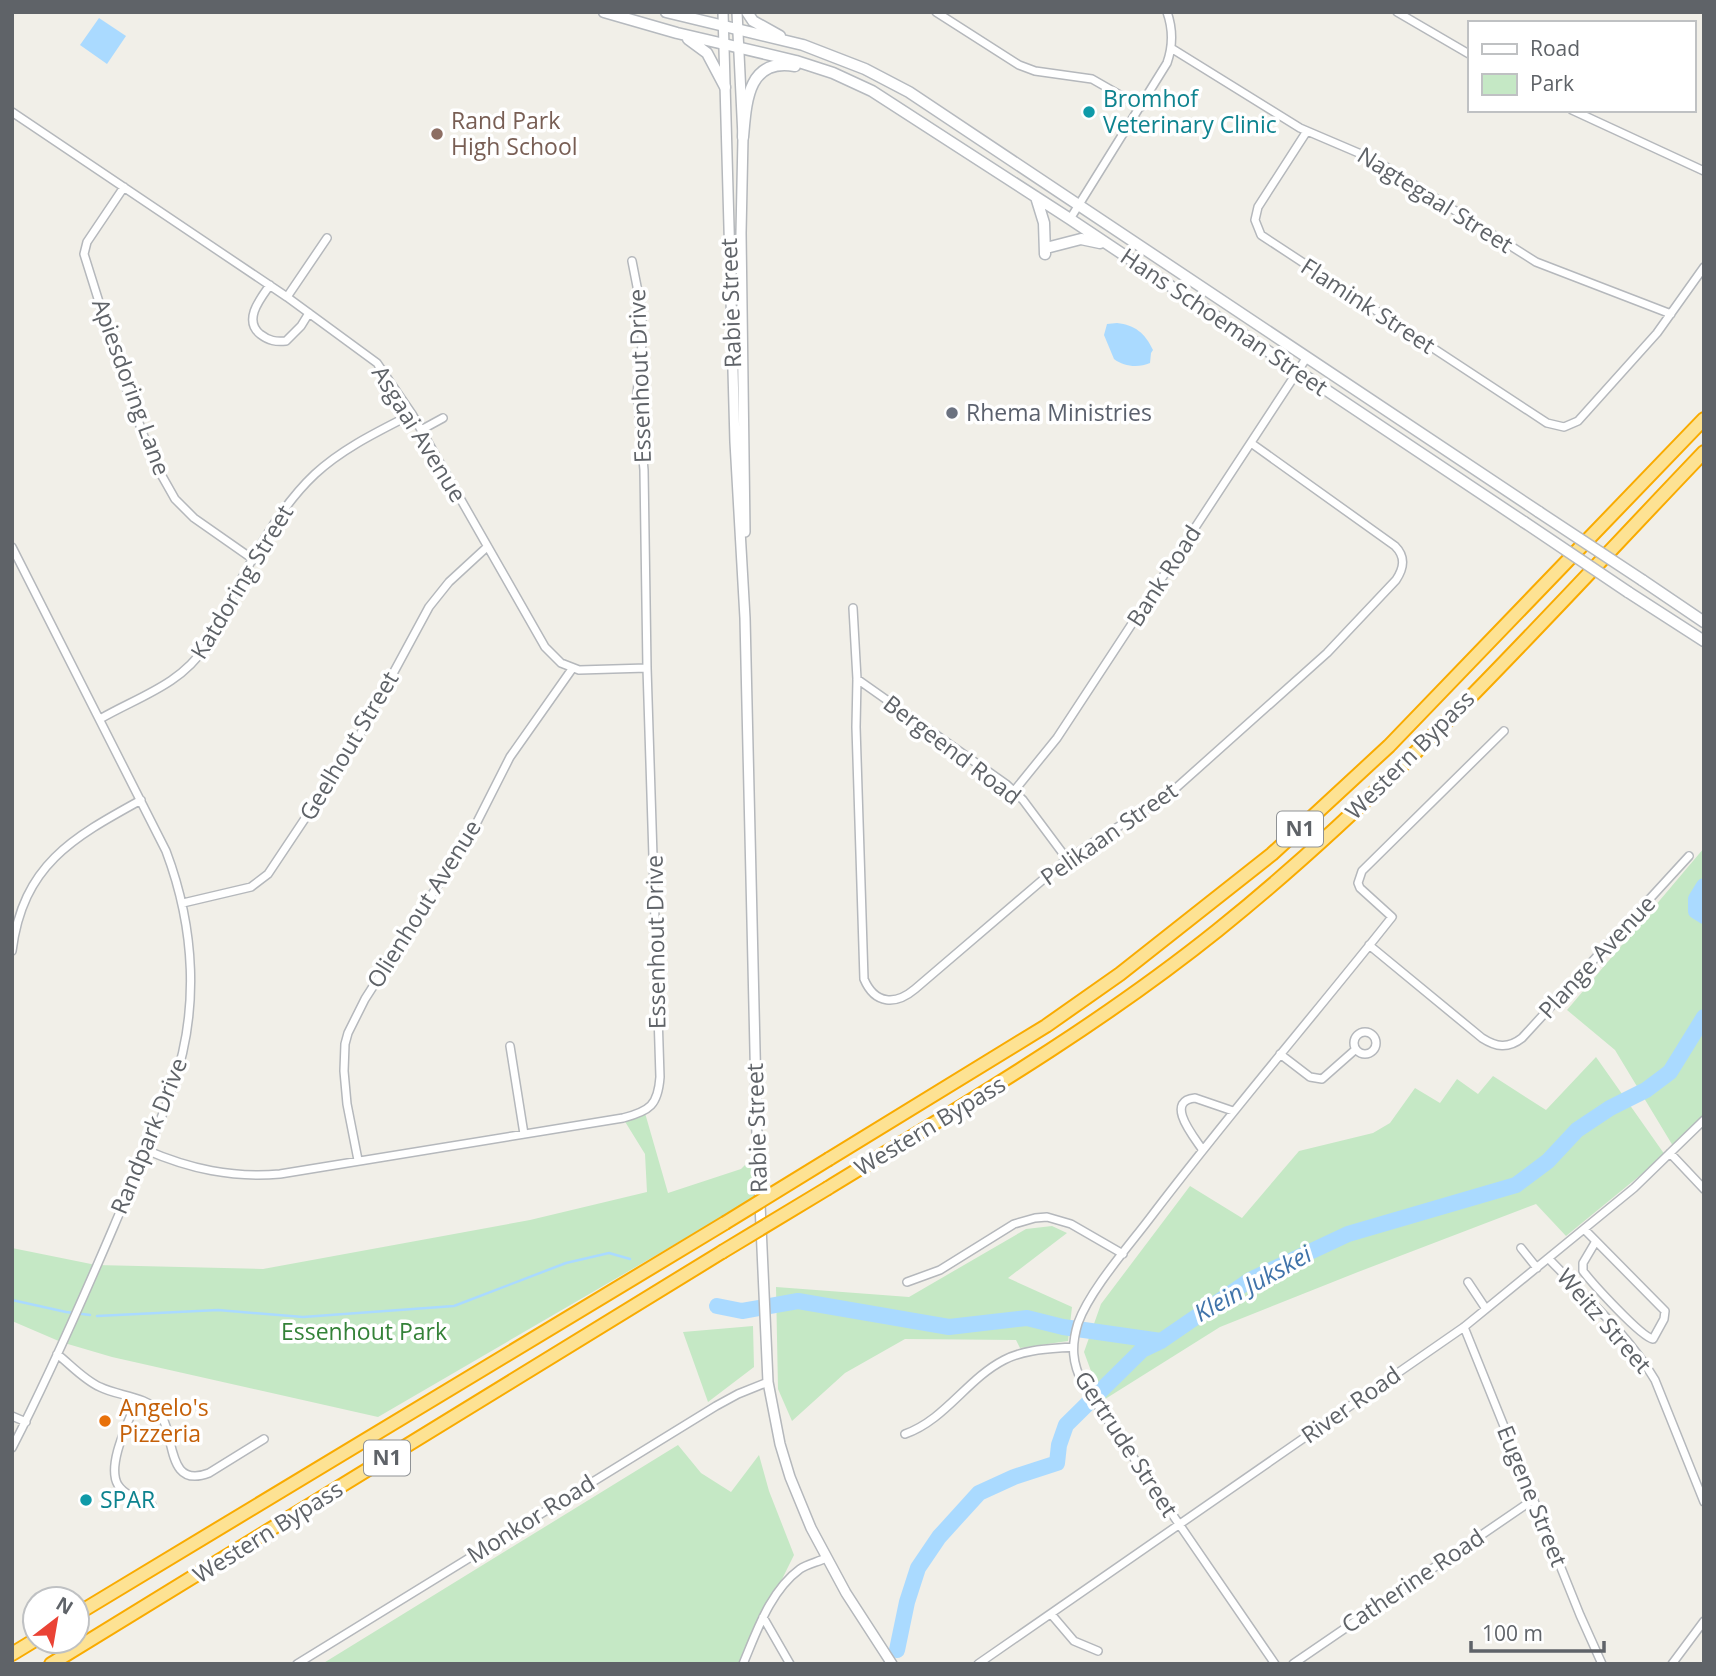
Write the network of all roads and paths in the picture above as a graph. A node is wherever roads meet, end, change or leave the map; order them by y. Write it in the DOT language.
graph roads {
  1 [pos="604,12"];
  2 [pos="666,12"];
  3 [pos="723,12"];
  4 [pos="737,12"];
  5 [pos="747,12"];
  6 [pos="936,12"];
  7 [pos="1167,12"];
  8 [pos="1397,12"];
  9 [pos="723,27"];
  10 [pos="736,30"];
  11 [pos="677,33"];
  12 [pos="724,45"];
  13 [pos="803,46"];
  14 [pos="738,47"];
  15 [pos="1171,48"];
  16 [pos="1468,53"];
  17 [pos="833,74"];
  18 [pos="725,88"];
  19 [pos="1141,107"];
  20 [pos="12,112"];
  21 [pos="1576,112"];
  22 [pos="1307,131"];
  23 [pos="743,137"];
  24 [pos="1704,171"];
  25 [pos="124,187"];
  26 [pos="1035,197"];
  27 [pos="1079,205"];
  28 [pos="1070,219"];
  29 [pos="327,238"];
  30 [pos="1110,246"];
  31 [pos="632,261"];
  32 [pos="1704,267"];
  33 [pos="270,285"];
  34 [pos="288,297"];
  35 [pos="309,313"];
  36 [pos="1671,314"];
  37 [pos="1307,357"];
  38 [pos="1298,372"];
  39 [pos="412,414"];
  40 [pos="443,418"];
  41 [pos="1704,419"];
  42 [pos="421,430"];
  43 [pos="1251,443"];
  44 [pos="1704,452"];
  45 [pos="12,547"];
  46 [pos="487,547"];
  47 [pos="254,560"];
  48 [pos="743,562"];
  49 [pos="853,608"];
  50 [pos="1704,621"];
  51 [pos="1704,641"];
  52 [pos="647,668"];
  53 [pos="572,669"];
  54 [pos="857,679"];
  55 [pos="100,719"];
  56 [pos="1504,731"];
  57 [pos="1014,790"];
  58 [pos="141,800"];
  59 [pos="1689,856"];
  60 [pos="1067,859"];
  61 [pos="183,903"];
  62 [pos="15,919"];
  63 [pos="1369,945"];
  64 [pos="12,951"];
  65 [pos="510,1046"];
  66 [pos="1356,1049"];
  67 [pos="1280,1054"];
  68 [pos="1233,1111"];
  69 [pos="1704,1119"];
  70 [pos="524,1134"];
  71 [pos="1202,1149"];
  72 [pos="146,1150"];
  73 [pos="1670,1153"];
  74 [pos="358,1160"];
  75 [pos="1704,1189"];
  76 [pos="1584,1229"];
  77 [pos="1596,1241"];
  78 [pos="1521,1248"];
  79 [pos="1123,1254"];
  80 [pos="1549,1259"];
  81 [pos="1537,1268"];
  82 [pos="907,1282"];
  83 [pos="1468,1282"];
  84 [pos="1486,1309"];
  85 [pos="1464,1327"];
  86 [pos="1074,1343"];
  87 [pos="57,1354"];
  88 [pos="768,1382"];
  89 [pos="137,1400"];
  90 [pos="12,1416"];
  91 [pos="26,1422"];
  92 [pos="905,1434"];
  93 [pos="264,1439"];
  94 [pos="12,1448"];
  95 [pos="1534,1499"];
  96 [pos="1704,1502"];
  97 [pos="152,1505"];
  98 [pos="1178,1525"];
  99 [pos="826,1558"];
  100 [pos="91,1606"];
  101 [pos="1051,1614"];
  102 [pos="763,1617"];
  103 [pos="1704,1621"];
  104 [pos="1098,1651"];
  105 [pos="51,1664"];
  106 [pos="297,1664"];
  107 [pos="743,1664"];
  108 [pos="790,1664"];
  109 [pos="892,1664"];
  110 [pos="978,1664"];
  111 [pos="1275,1664"];
  112 [pos="1293,1664"];
  113 [pos="1602,1664"];
  114 [pos="1672,1664"];
  1 -- 11 [label="main road, Hans Schoeman Street"];
  2 -- 9 [label="main road, Hans Schoeman Street"];
  3 -- 9 [label="street, Rabie Street"];
  4 -- 10 [label="street, Rabie Street"];
  5 -- 13 [label="main road"];
  6 -- 19 [label="street"];
  7 -- 15 [label="street"];
  8 -- 16 [label="street"];
  9 -- 10 [label="main road, Hans Schoeman Street"];
  9 -- 12 [label="street, Rabie Street"];
  10 -- 13 [label="main road, Hans Schoeman Street"];
  10 -- 14 [label="street, Rabie Street"];
  11 -- 12 [label="main road, Hans Schoeman Street"];
  11 -- 18 [label="main road"];
  12 -- 14 [label="main road, Hans Schoeman Street"];
  12 -- 18 [label="street, Rabie Street"];
  13 -- 27 [label="main road, Hans Schoeman Street"];
  14 -- 17 [label="main road, Hans Schoeman Street"];
  14 -- 23 [label="street, Rabie Street"];
  15 -- 19 [label="street"];
  15 -- 22 [label="street, Nagtegaal Street"];
  17 -- 23 [label="main road"];
  17 -- 26 [label="main road, Hans Schoeman Street"];
  18 -- 48 [label="street, Rabie Street"];
  19 -- 27 [label="street"];
  20 -- 25 [label="street, Asgaai Avenue"];
  21 -- 24 [label="street"];
  22 -- 36 [label="street, Nagtegaal Street"];
  22 -- 36 [label="street, Flamink Street"];
  23 -- 48 [label="street, Rabie Street"];
  25 -- 33 [label="street, Asgaai Avenue"];
  25 -- 47 [label="street, Apiesdoring Lane"];
  26 -- 28 [label="main road, Hans Schoeman Street"];
  26 -- 30 [label="main road"];
  27 -- 28 [label="street"];
  27 -- 37 [label="main road, Hans Schoeman Street"];
  28 -- 30 [label="main road, Hans Schoeman Street"];
  29 -- 34 [label="street"];
  30 -- 38 [label="main road, Hans Schoeman Street"];
  31 -- 52 [label="street, Essenhout Drive"];
  32 -- 36 [label="street"];
  33 -- 34 [label="street, Asgaai Avenue"];
  33 -- 35 [label="street"];
  34 -- 35 [label="street, Asgaai Avenue"];
  35 -- 39 [label="street, Asgaai Avenue"];
  37 -- 38 [label="street, Bank Road"];
  37 -- 50 [label="main road, Hans Schoeman Street, bridge"];
  38 -- 43 [label="street, Bank Road"];
  38 -- 51 [label="main road, Hans Schoeman Street, bridge"];
  39 -- 42 [label="street, Asgaai Avenue"];
  39 -- 47 [label="street, Katdoring Street"];
  40 -- 42 [label="street"];
  41 -- 100 [label="highway, Western Bypass / N1, bridge"];
  42 -- 46 [label="street, Asgaai Avenue"];
  43 -- 57 [label="street, Bank Road"];
  43 -- 60 [label="street, Pelikaan Street"];
  44 -- 105 [label="highway, Western Bypass / N1, bridge"];
  45 -- 55 [label="street, Randpark Drive"];
  46 -- 53 [label="street, Asgaai Avenue"];
  46 -- 61 [label="street, Geelhout Street"];
  47 -- 55 [label="street, Katdoring Street"];
  48 -- 88 [label="street, Rabie Street"];
  49 -- 54 [label="street, Pelikaan Street"];
  52 -- 53 [label="street"];
  52 -- 70 [label="street, Essenhout Drive"];
  53 -- 74 [label="street, Olienhout Avenue"];
  54 -- 57 [label="street, Bergeend Road"];
  54 -- 60 [label="street, Pelikaan Street"];
  55 -- 58 [label="street, Randpark Drive"];
  56 -- 63 [label="street, Gertrude Street"];
  57 -- 60 [label="street, Bergeend Road"];
  58 -- 61 [label="street, Randpark Drive"];
  58 -- 62 [label="street"];
  59 -- 63 [label="street, Plange Avenue"];
  61 -- 72 [label="street, Randpark Drive"];
  62 -- 64 [label="street"];
  63 -- 67 [label="street, Gertrude Street"];
  65 -- 70 [label="street"];
  66 -- 67 [label="street"];
  67 -- 68 [label="street, Gertrude Street"];
  68 -- 71 [label="street, Gertrude Street"];
  68 -- 71 [label="street"];
  69 -- 73 [label="street, River Road"];
  70 -- 74 [label="street, Essenhout Drive"];
  71 -- 79 [label="street, Gertrude Street"];
  72 -- 74 [label="street, Essenhout Drive"];
  72 -- 87 [label="street, Randpark Drive"];
  73 -- 75 [label="street"];
  73 -- 76 [label="street, River Road"];
  76 -- 77 [label="street"];
  76 -- 80 [label="street, River Road"];
  77 -- 77 [label="street"];
  78 -- 81 [label="street"];
  79 -- 82 [label="street"];
  79 -- 86 [label="street, Gertrude Street"];
  80 -- 81 [label="street, River Road"];
  80 -- 96 [label="street, Weitz Street"];
  81 -- 84 [label="street, River Road"];
  83 -- 84 [label="street"];
  84 -- 85 [label="street, River Road"];
  85 -- 95 [label="street, Eugene Street"];
  85 -- 98 [label="street, River Road"];
  86 -- 92 [label="street"];
  86 -- 98 [label="street, Gertrude Street"];
  87 -- 89 [label="street"];
  87 -- 91 [label="street, Randpark Drive"];
  88 -- 99 [label="street, Rabie Street"];
  88 -- 106 [label="street, Monkor Road"];
  89 -- 93 [label="street"];
  89 -- 97 [label="street"];
  90 -- 91 [label="street"];
  91 -- 94 [label="street, Randpark Drive"];
  95 -- 112 [label="street, Catherine Road"];
  95 -- 113 [label="street, Eugene Street"];
  98 -- 101 [label="street, River Road"];
  98 -- 111 [label="street, Gertrude Street"];
  99 -- 102 [label="street"];
  99 -- 109 [label="street, Rabie Street"];
  101 -- 104 [label="street"];
  101 -- 110 [label="street, River Road"];
  102 -- 107 [label="street"];
  102 -- 108 [label="street"];
  103 -- 114 [label="street"];
}
